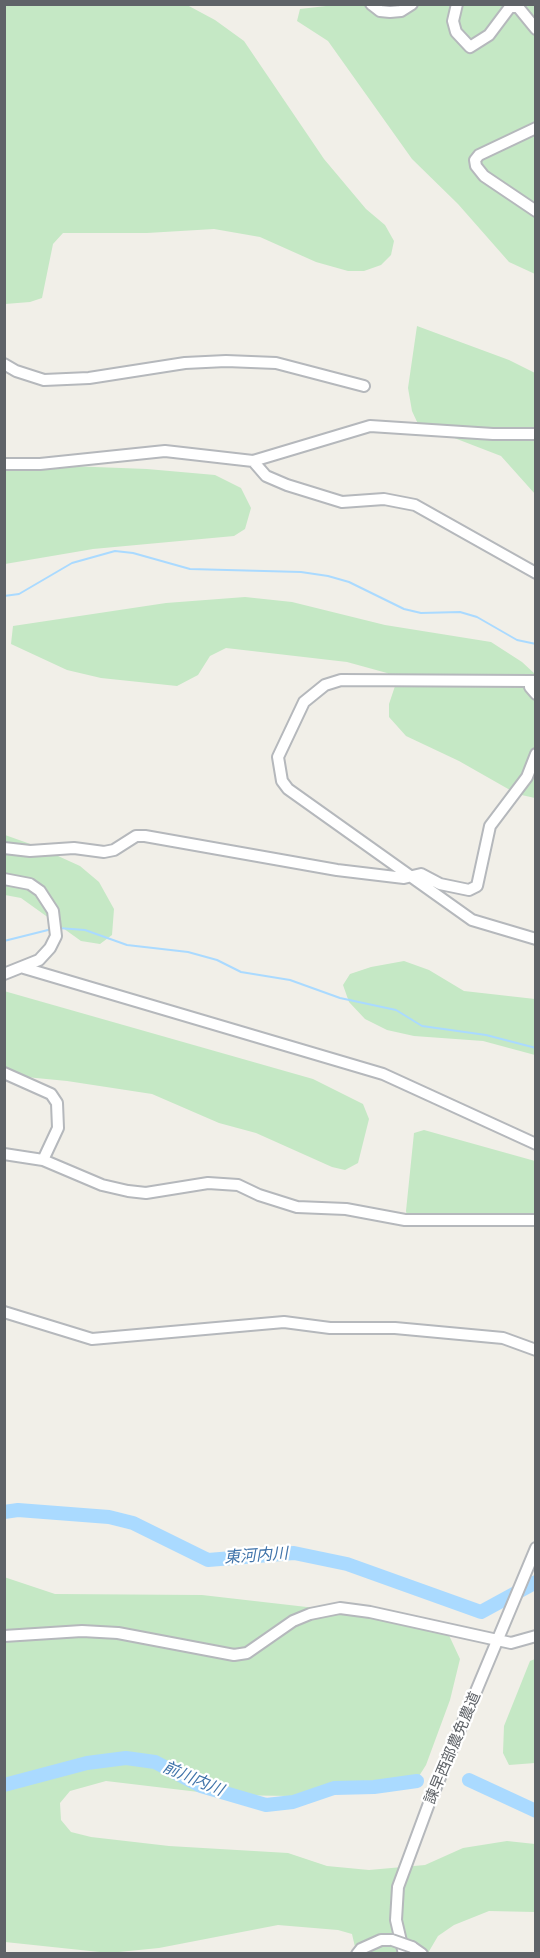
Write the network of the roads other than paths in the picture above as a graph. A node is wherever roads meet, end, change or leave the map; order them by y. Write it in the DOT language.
graph roads {
  1 [pos="371,4"];
  2 [pos="412,4"];
  3 [pos="457,4"];
  4 [pos="536,29"];
  5 [pos="536,128"];
  6 [pos="536,211"];
  7 [pos="4,364"];
  8 [pos="364,386"];
  9 [pos="536,434"];
  10 [pos="253,461"];
  11 [pos="4,464"];
  12 [pos="536,573"];
  13 [pos="533,681"];
  14 [pos="536,694"];
  15 [pos="536,754"];
  16 [pos="531,780"];
  17 [pos="4,848"];
  18 [pos="410,875"];
  19 [pos="4,879"];
  20 [pos="536,939"];
  21 [pos="24,968"];
  22 [pos="4,974"];
  23 [pos="4,1072"];
  24 [pos="536,1144"];
  25 [pos="4,1154"];
  26 [pos="44,1160"];
  27 [pos="536,1220"];
  28 [pos="4,1312"];
  29 [pos="536,1350"];
  30 [pos="536,1548"];
  31 [pos="4,1636"];
  32 [pos="536,1636"];
  33 [pos="497,1641"];
  34 [pos="408,1950"];
  35 [pos="357,1953"];
  36 [pos="422,1953"];
  1 -- 2 [label="street"];
  3 -- 4 [label="street"];
  5 -- 6 [label="street"];
  7 -- 8 [label="street"];
  9 -- 10 [label="street"];
  10 -- 11 [label="street"];
  10 -- 12 [label="street"];
  13 -- 14 [label="street"];
  13 -- 18 [label="street"];
  15 -- 16 [label="street"];
  16 -- 18 [label="street"];
  17 -- 18 [label="street"];
  18 -- 20 [label="street"];
  19 -- 21 [label="street"];
  21 -- 22 [label="street"];
  21 -- 24 [label="street"];
  23 -- 26 [label="street"];
  25 -- 26 [label="street"];
  26 -- 27 [label="street"];
  28 -- 29 [label="street"];
  30 -- 33 [label="street, 諫早西部農免農道"];
  31 -- 33 [label="street"];
  32 -- 33 [label="street"];
  33 -- 34 [label="street, 諫早西部農免農道"];
  34 -- 35 [label="street, bridge"];
  34 -- 36 [label="street"];
}
